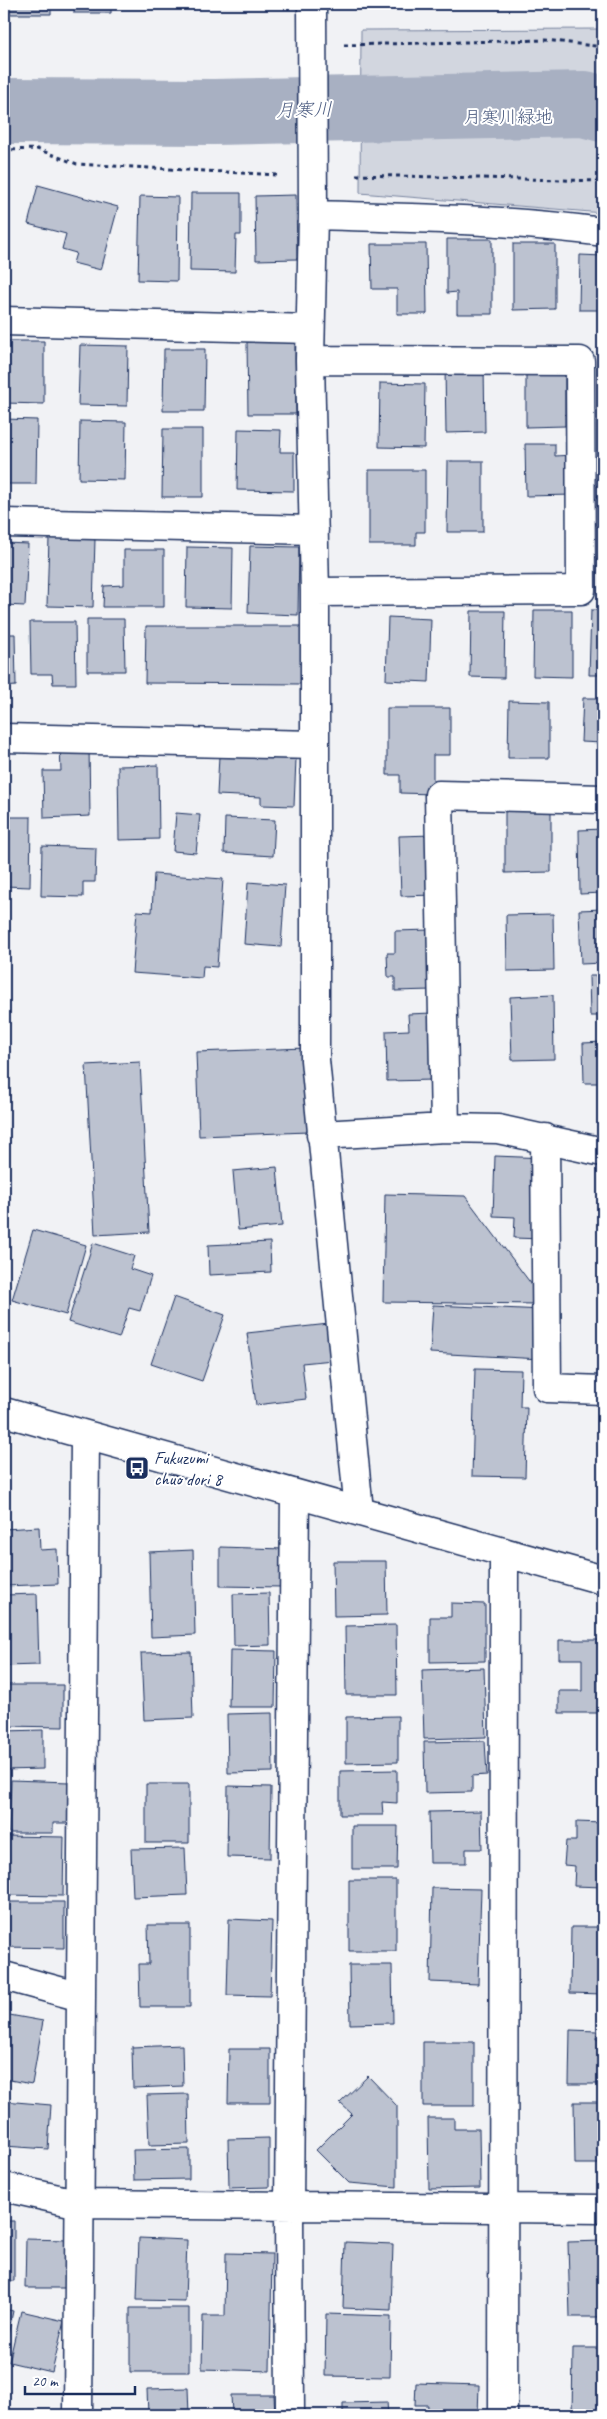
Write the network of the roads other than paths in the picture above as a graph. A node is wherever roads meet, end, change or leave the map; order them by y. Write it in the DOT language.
graph roads {
  1 [pos="312,4"];
  2 [pos="313,215"];
  3 [pos="603,232"];
  4 [pos="4,321"];
  5 [pos="310,329"];
  6 [pos="310,360"];
  7 [pos="4,523"];
  8 [pos="314,530"];
  9 [pos="315,592"];
  10 [pos="4,738"];
  11 [pos="315,744"];
  12 [pos="603,799"];
  13 [pos="445,1128"];
  14 [pos="321,1135"];
  15 [pos="545,1138"];
  16 [pos="603,1152"];
  17 [pos="603,1390"];
  18 [pos="4,1412"];
  19 [pos="85,1435"];
  20 [pos="295,1494"];
  21 [pos="360,1511"];
  22 [pos="504,1552"];
  23 [pos="603,1580"];
  24 [pos="4,1976"];
  25 [pos="81,1998"];
  26 [pos="4,2187"];
  27 [pos="80,2204"];
  28 [pos="503,2207"];
  29 [pos="289,2208"];
  30 [pos="603,2209"];
  31 [pos="78,2415"];
  32 [pos="290,2415"];
  33 [pos="503,2415"];
  1 -- 2 [label="street"];
  2 -- 3 [label="street"];
  2 -- 5 [label="street"];
  4 -- 5 [label="street"];
  5 -- 6 [label="street"];
  6 -- 8 [label="street"];
  6 -- 9 [label="street"];
  7 -- 8 [label="street"];
  8 -- 9 [label="street"];
  9 -- 11 [label="street"];
  10 -- 11 [label="street"];
  11 -- 14 [label="street"];
  12 -- 13 [label="street"];
  13 -- 14 [label="street"];
  13 -- 15 [label="street"];
  14 -- 21 [label="street"];
  15 -- 16 [label="street"];
  15 -- 17 [label="street"];
  18 -- 19 [label="street"];
  19 -- 20 [label="street"];
  19 -- 25 [label="street"];
  20 -- 21 [label="street"];
  20 -- 29 [label="street"];
  21 -- 22 [label="street"];
  22 -- 23 [label="street"];
  22 -- 28 [label="street"];
  24 -- 25 [label="street"];
  25 -- 27 [label="street"];
  26 -- 27 [label="street"];
  27 -- 29 [label="street"];
  27 -- 31 [label="street"];
  28 -- 29 [label="street"];
  28 -- 30 [label="street"];
  28 -- 33 [label="street"];
  29 -- 32 [label="street"];
}
